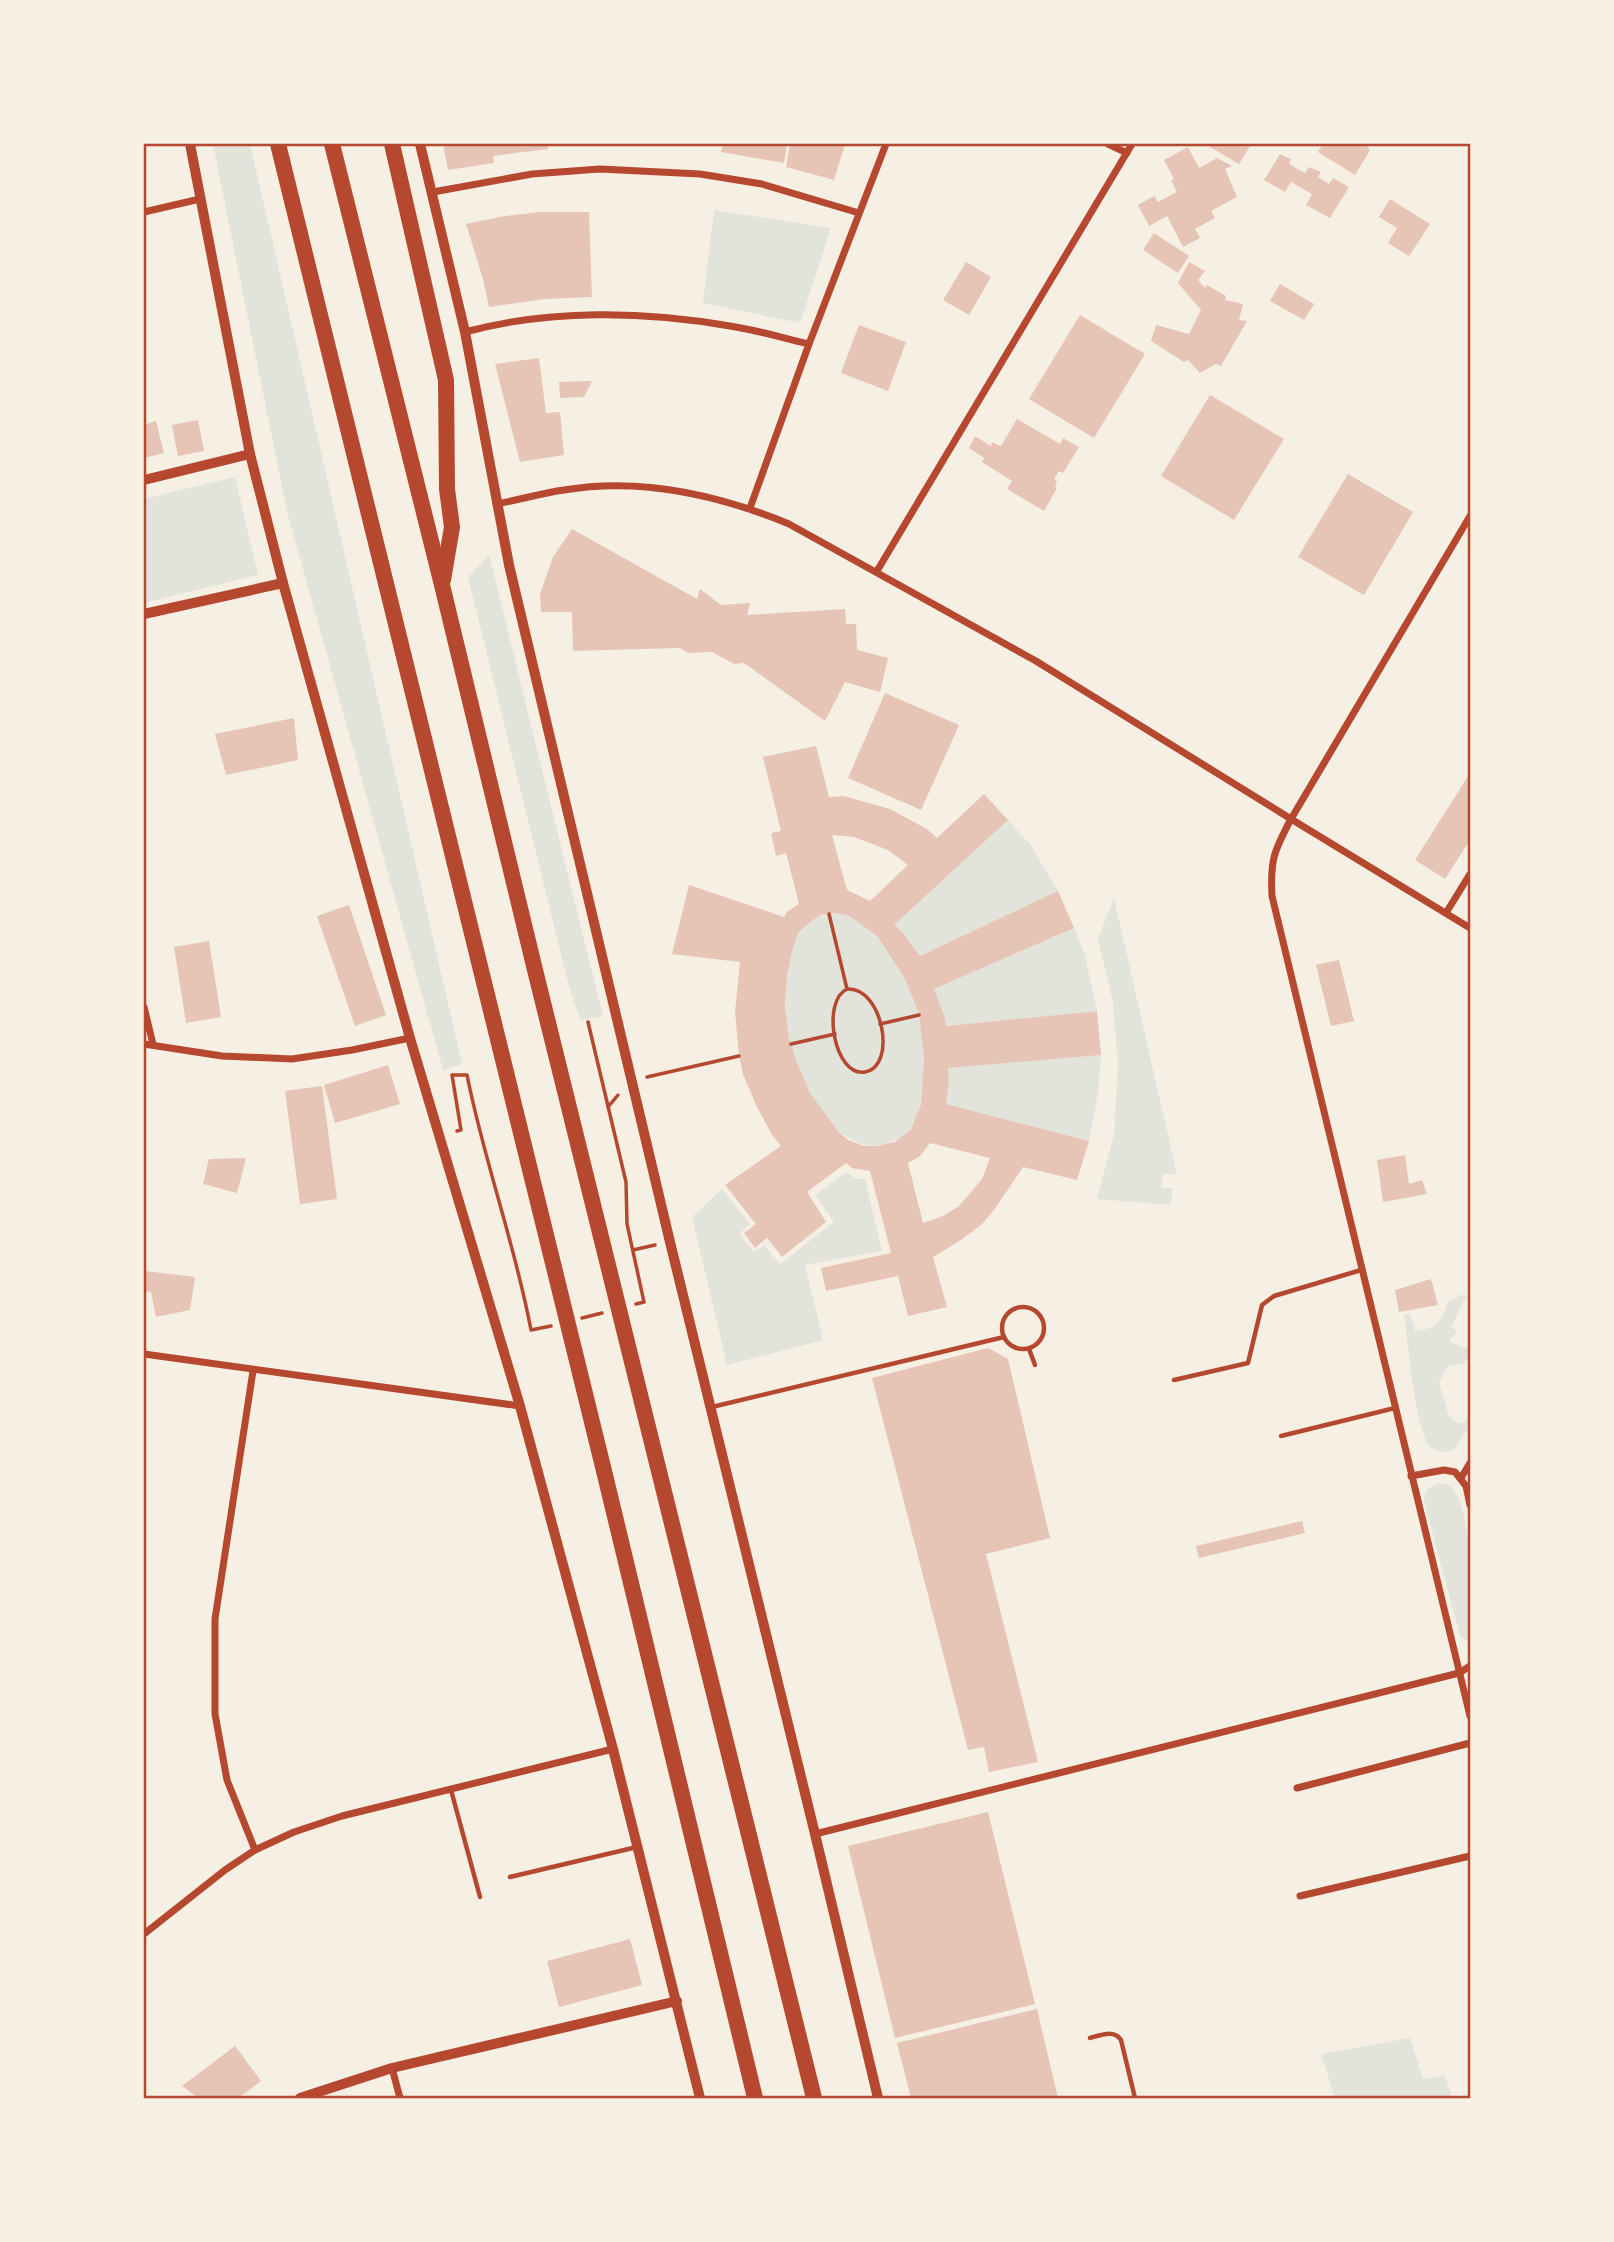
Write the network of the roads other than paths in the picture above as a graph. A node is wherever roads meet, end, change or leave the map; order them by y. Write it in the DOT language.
graph roads {
  1 [pos="190,144"];
  2 [pos="278,144"];
  3 [pos="332,144"];
  4 [pos="392,144"];
  5 [pos="420,144"];
  6 [pos="886,144"];
  7 [pos="1108,144"];
  8 [pos="1132,144"];
  9 [pos="1126,153"];
  10 [pos="433,192"];
  11 [pos="200,199"];
  12 [pos="144,212"];
  13 [pos="859,213"];
  14 [pos="465,332"];
  15 [pos="809,344"];
  16 [pos="250,454"];
  17 [pos="144,480"];
  18 [pos="496,505"];
  19 [pos="750,508"];
  20 [pos="1471,516"];
  21 [pos="877,571"];
  22 [pos="283,583"];
  23 [pos="442,585"];
  24 [pos="144,614"];
  25 [pos="1291,820"];
  26 [pos="1471,874"];
  27 [pos="1446,914"];
  28 [pos="1471,928"];
  29 [pos="144,1007"];
  30 [pos="410,1038"];
  31 [pos="144,1044"];
  32 [pos="153,1044"];
  33 [pos="1361,1270"];
  34 [pos="1004,1337"];
  35 [pos="1029,1349"];
  36 [pos="144,1354"];
  37 [pos="1035,1365"];
  38 [pos="253,1371"];
  39 [pos="1174,1380"];
  40 [pos="520,1406"];
  41 [pos="711,1408"];
  42 [pos="1395,1408"];
  43 [pos="1281,1436"];
  44 [pos="1471,1462"];
  45 [pos="1411,1476"];
  46 [pos="1461,1478"];
  47 [pos="1471,1505"];
  48 [pos="1471,1665"];
  49 [pos="1459,1673"];
  50 [pos="1471,1716"];
  51 [pos="1471,1743"];
  52 [pos="613,1749"];
  53 [pos="1297,1788"];
  54 [pos="450,1789"];
  55 [pos="815,1834"];
  56 [pos="638,1847"];
  57 [pos="255,1850"];
  58 [pos="1471,1856"];
  59 [pos="510,1877"];
  60 [pos="1300,1896"];
  61 [pos="480,1897"];
  62 [pos="144,1934"];
  63 [pos="677,2001"];
  64 [pos="1090,2038"];
  65 [pos="392,2068"];
  66 [pos="300,2098"];
  67 [pos="400,2098"];
  68 [pos="700,2098"];
  69 [pos="755,2098"];
  70 [pos="814,2098"];
  71 [pos="878,2098"];
  72 [pos="1135,2098"];
  1 -- 11 [label="street"];
  2 -- 69 [label="highway"];
  3 -- 23 [label="highway"];
  4 -- 23 [label="highway"];
  5 -- 10 [label="street"];
  6 -- 13 [label="street"];
  7 -- 9 [label="street"];
  8 -- 9 [label="street"];
  9 -- 21 [label="street"];
  10 -- 13 [label="street"];
  10 -- 14 [label="street"];
  11 -- 12 [label="street"];
  11 -- 16 [label="street"];
  13 -- 15 [label="street"];
  14 -- 15 [label="street"];
  14 -- 18 [label="street"];
  15 -- 19 [label="street"];
  16 -- 17 [label="street"];
  16 -- 22 [label="street"];
  18 -- 19 [label="street"];
  18 -- 41 [label="street"];
  19 -- 21 [label="street"];
  20 -- 25 [label="street"];
  21 -- 25 [label="street"];
  22 -- 24 [label="street"];
  22 -- 30 [label="street"];
  23 -- 70 [label="highway"];
  25 -- 27 [label="street"];
  25 -- 33 [label="street"];
  26 -- 27 [label="street"];
  27 -- 28 [label="street"];
  29 -- 32 [label="street"];
  30 -- 32 [label="street"];
  30 -- 40 [label="street"];
  31 -- 32 [label="street"];
  33 -- 39 [label="lane"];
  33 -- 42 [label="street"];
  34 -- 35 [label="lane"];
  34 -- 35 [label="lane"];
  34 -- 41 [label="lane"];
  35 -- 37 [label="lane"];
  36 -- 38 [label="street"];
  38 -- 40 [label="street"];
  38 -- 57 [label="street"];
  40 -- 52 [label="street"];
  41 -- 55 [label="street"];
  42 -- 43 [label="lane"];
  42 -- 45 [label="street"];
  44 -- 46 [label="street"];
  45 -- 46 [label="street"];
  45 -- 49 [label="street"];
  46 -- 47 [label="street"];
  48 -- 49 [label="street"];
  49 -- 50 [label="street"];
  49 -- 55 [label="street"];
  51 -- 53 [label="street"];
  52 -- 54 [label="street"];
  52 -- 56 [label="street"];
  54 -- 57 [label="street"];
  54 -- 61 [label="lane"];
  55 -- 71 [label="street"];
  56 -- 59 [label="lane"];
  56 -- 63 [label="street"];
  57 -- 62 [label="street"];
  58 -- 60 [label="street"];
  63 -- 65 [label="street"];
  63 -- 68 [label="street"];
  64 -- 72 [label="lane"];
  65 -- 66 [label="street"];
  65 -- 67 [label="street"];
}
